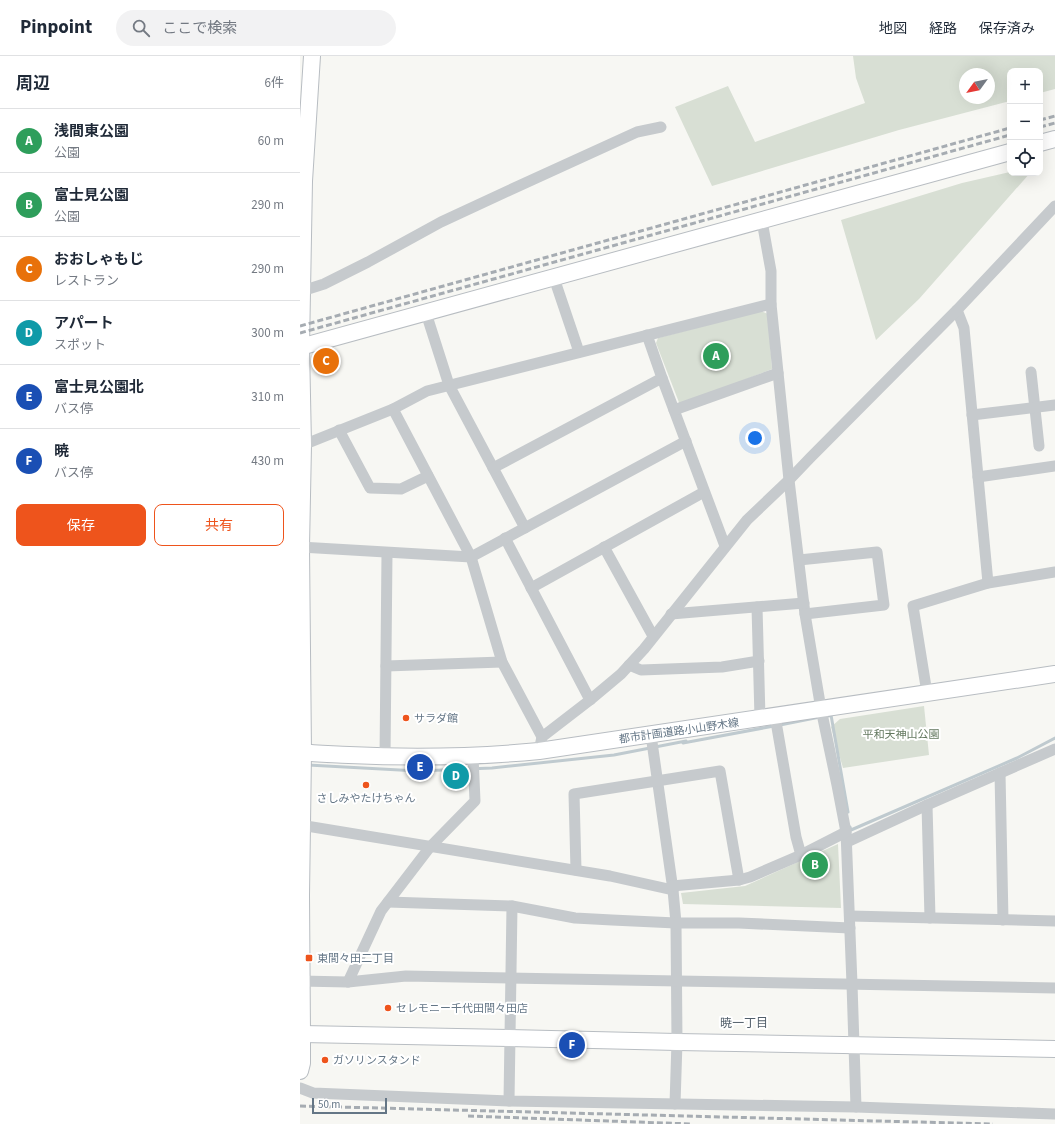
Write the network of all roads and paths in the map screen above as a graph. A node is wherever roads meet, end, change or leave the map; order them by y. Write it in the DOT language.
graph roads {
  1 [pos="312,56"];
  2 [pos="662,127"];
  3 [pos="1055,139"];
  4 [pos="1043,142"];
  5 [pos="1007,153"];
  6 [pos="1055,206"];
  7 [pos="762,221"];
  8 [pos="554,278"];
  9 [pos="302,291"];
  10 [pos="771,304"];
  11 [pos="957,310"];
  12 [pos="426,313"];
  13 [pos="648,335"];
  14 [pos="300,347"];
  15 [pos="579,352"];
  16 [pos="1031,372"];
  17 [pos="778,373"];
  18 [pos="662,378"];
  19 [pos="448,385"];
  20 [pos="1055,405"];
  21 [pos="1034,408"];
  22 [pos="393,409"];
  23 [pos="674,410"];
  24 [pos="972,415"];
  25 [pos="339,430"];
  26 [pos="686,441"];
  27 [pos="302,445"];
  28 [pos="1039,446"];
  29 [pos="1055,466"];
  30 [pos="493,468"];
  31 [pos="428,476"];
  32 [pos="978,477"];
  33 [pos="789,480"];
  34 [pos="704,492"];
  35 [pos="525,528"];
  36 [pos="505,538"];
  37 [pos="725,546"];
  38 [pos="301,547"];
  39 [pos="604,547"];
  40 [pos="387,553"];
  41 [pos="471,557"];
  42 [pos="799,560"];
  43 [pos="1055,572"];
  44 [pos="988,584"];
  45 [pos="531,588"];
  46 [pos="804,603"];
  47 [pos="757,607"];
  48 [pos="671,614"];
  49 [pos="805,614"];
  50 [pos="653,636"];
  51 [pos="759,661"];
  52 [pos="502,662"];
  53 [pos="629,665"];
  54 [pos="386,666"];
  55 [pos="1055,674"];
  56 [pos="927,693"];
  57 [pos="590,700"];
  58 [pos="821,709"];
  59 [pos="767,717"];
  60 [pos="651,735"];
  61 [pos="541,744"];
  62 [pos="1055,749"];
  63 [pos="302,753"];
  64 [pos="473,756"];
  65 [pos="385,757"];
  66 [pos="1000,773"];
  67 [pos="658,780"];
  68 [pos="927,805"];
  69 [pos="301,826"];
  70 [pos="846,837"];
  71 [pos="430,847"];
  72 [pos="801,854"];
  73 [pos="576,870"];
  74 [pos="738,880"];
  75 [pos="673,888"];
  76 [pos="388,902"];
  77 [pos="512,906"];
  78 [pos="850,916"];
  79 [pos="930,918"];
  80 [pos="1003,920"];
  81 [pos="1055,921"];
  82 [pos="676,923"];
  83 [pos="850,928"];
  84 [pos="510,978"];
  85 [pos="676,980"];
  86 [pos="301,981"];
  87 [pos="348,982"];
  88 [pos="852,984"];
  89 [pos="1055,988"];
  90 [pos="302,1034"];
  91 [pos="509,1038"];
  92 [pos="677,1042"];
  93 [pos="854,1045"];
  94 [pos="1055,1049"];
  95 [pos="300,1071"];
  96 [pos="300,1088"];
  97 [pos="509,1101"];
  98 [pos="675,1104"];
  99 [pos="856,1107"];
  100 [pos="1055,1114"];
  1 -- 9 [label="street"];
  2 -- 9 [label="street"];
  3 -- 4 [label="street"];
  5 -- 7 [label="street"];
  6 -- 11 [label="street"];
  7 -- 8 [label="street"];
  7 -- 10 [label="street"];
  8 -- 12 [label="street"];
  8 -- 15 [label="street"];
  9 -- 14 [label="street"];
  10 -- 13 [label="street"];
  10 -- 17 [label="street"];
  11 -- 24 [label="street"];
  11 -- 33 [label="street"];
  12 -- 14 [label="street"];
  12 -- 19 [label="street"];
  13 -- 15 [label="street"];
  13 -- 18 [label="street"];
  14 -- 27 [label="street"];
  15 -- 19 [label="street"];
  16 -- 21 [label="street"];
  17 -- 23 [label="street"];
  17 -- 33 [label="street"];
  18 -- 23 [label="street"];
  18 -- 30 [label="street"];
  19 -- 22 [label="street"];
  19 -- 30 [label="street"];
  20 -- 21 [label="street"];
  21 -- 24 [label="street"];
  21 -- 28 [label="street"];
  22 -- 25 [label="street"];
  22 -- 31 [label="street"];
  23 -- 26 [label="street"];
  24 -- 32 [label="street"];
  25 -- 27 [label="street"];
  25 -- 31 [label="street"];
  26 -- 34 [label="street"];
  26 -- 35 [label="street"];
  27 -- 38 [label="street"];
  29 -- 32 [label="street"];
  30 -- 35 [label="street"];
  31 -- 41 [label="street"];
  32 -- 44 [label="street"];
  33 -- 37 [label="street"];
  33 -- 42 [label="street"];
  34 -- 37 [label="street"];
  34 -- 39 [label="street"];
  35 -- 36 [label="street"];
  36 -- 41 [label="street"];
  36 -- 45 [label="street"];
  37 -- 48 [label="street"];
  38 -- 40 [label="street"];
  38 -- 63 [label="street"];
  39 -- 45 [label="street"];
  39 -- 50 [label="street"];
  40 -- 41 [label="street"];
  40 -- 54 [label="street"];
  41 -- 52 [label="street"];
  42 -- 46 [label="street"];
  42 -- 49 [label="street"];
  43 -- 44 [label="street"];
  44 -- 56 [label="street"];
  45 -- 57 [label="street"];
  46 -- 47 [label="street"];
  46 -- 49 [label="street"];
  47 -- 48 [label="street"];
  47 -- 51 [label="street"];
  48 -- 50 [label="street"];
  49 -- 58 [label="street"];
  50 -- 53 [label="street"];
  51 -- 53 [label="street"];
  51 -- 59 [label="street"];
  52 -- 54 [label="street"];
  52 -- 61 [label="street"];
  53 -- 57 [label="street"];
  54 -- 65 [label="street"];
  55 -- 56 [label="street, 都市計画道路小山野木線"];
  56 -- 58 [label="street, 都市計画道路小山野木線"];
  57 -- 61 [label="street"];
  58 -- 59 [label="street, 都市計画道路小山野木線"];
  58 -- 70 [label="street"];
  59 -- 60 [label="street, 都市計画道路小山野木線"];
  59 -- 72 [label="street"];
  60 -- 61 [label="street, 都市計画道路小山野木線"];
  60 -- 67 [label="street"];
  61 -- 64 [label="street, 都市計画道路小山野木線"];
  62 -- 66 [label="street"];
  63 -- 65 [label="street, 都市計画道路小山野木線"];
  63 -- 69 [label="street"];
  64 -- 65 [label="street, 都市計画道路小山野木線"];
  64 -- 71 [label="street"];
  66 -- 68 [label="street"];
  66 -- 80 [label="street"];
  67 -- 73 [label="street"];
  67 -- 74 [label="street"];
  67 -- 75 [label="street"];
  68 -- 70 [label="street"];
  68 -- 79 [label="street"];
  69 -- 71 [label="street"];
  69 -- 86 [label="street"];
  70 -- 72 [label="street"];
  70 -- 78 [label="street"];
  71 -- 73 [label="street"];
  71 -- 76 [label="street"];
  72 -- 74 [label="street"];
  73 -- 75 [label="street"];
  74 -- 75 [label="street"];
  75 -- 82 [label="street"];
  76 -- 77 [label="street"];
  76 -- 87 [label="street"];
  77 -- 82 [label="street"];
  77 -- 84 [label="street"];
  78 -- 79 [label="street"];
  78 -- 83 [label="street"];
  79 -- 80 [label="street"];
  80 -- 81 [label="street"];
  82 -- 83 [label="street"];
  82 -- 85 [label="street"];
  83 -- 88 [label="street"];
  84 -- 85 [label="street"];
  84 -- 87 [label="street"];
  84 -- 91 [label="street"];
  85 -- 88 [label="street"];
  85 -- 92 [label="street"];
  86 -- 87 [label="street"];
  86 -- 90 [label="street"];
  88 -- 89 [label="street"];
  88 -- 93 [label="street"];
  90 -- 91 [label="street"];
  90 -- 95 [label="street"];
  91 -- 92 [label="street"];
  91 -- 97 [label="street"];
  92 -- 93 [label="street"];
  92 -- 98 [label="street"];
  93 -- 94 [label="street"];
  93 -- 99 [label="street"];
  96 -- 97 [label="street"];
  97 -- 98 [label="street"];
  98 -- 99 [label="street"];
  99 -- 100 [label="street"];
}
